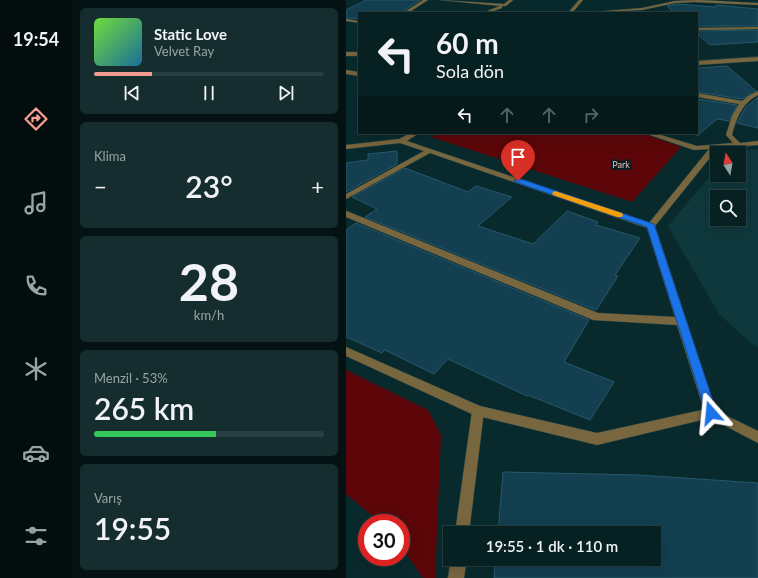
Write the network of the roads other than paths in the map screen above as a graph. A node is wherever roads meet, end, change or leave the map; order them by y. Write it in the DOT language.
graph roads {
  1 [pos="426,0"];
  2 [pos="442,0"];
  3 [pos="511,0"];
  4 [pos="581,0"];
  5 [pos="657,0"];
  6 [pos="727,1"];
  7 [pos="758,4"];
  8 [pos="505,5"];
  9 [pos="653,6"];
  10 [pos="407,12"];
  11 [pos="487,12"];
  12 [pos="571,12"];
  13 [pos="596,12"];
  14 [pos="657,12"];
  15 [pos="346,20"];
  16 [pos="358,22"];
  17 [pos="758,28"];
  18 [pos="698,29"];
  19 [pos="346,54"];
  20 [pos="358,54"];
  21 [pos="698,57"];
  22 [pos="758,59"];
  23 [pos="698,63"];
  24 [pos="704,63"];
  25 [pos="346,72"];
  26 [pos="358,74"];
  27 [pos="758,93"];
  28 [pos="698,95"];
  29 [pos="743,103"];
  30 [pos="414,134"];
  31 [pos="650,134"];
  32 [pos="401,141"];
  33 [pos="758,143"];
  34 [pos="738,145"];
  35 [pos="726,146"];
  36 [pos="346,147"];
  37 [pos="710,147"];
  38 [pos="429,150"];
  39 [pos="710,153"];
  40 [pos="346,197"];
  41 [pos="346,214"];
  42 [pos="651,226"];
  43 [pos="682,321"];
  44 [pos="346,351"];
  45 [pos="478,411"];
  46 [pos="711,413"];
  47 [pos="758,437"];
  48 [pos="463,526"];
  49 [pos="458,566"];
  50 [pos="456,578"];
  1 -- 10 [label="street"];
  2 -- 8 [label="street"];
  3 -- 8 [label="street"];
  4 -- 12 [label="street"];
  5 -- 9 [label="street"];
  6 -- 7 [label="street"];
  6 -- 9 [label="street"];
  8 -- 11 [label="street"];
  9 -- 13 [label="street"];
  9 -- 14 [label="street"];
  15 -- 16 [label="street"];
  17 -- 18 [label="street"];
  19 -- 20 [label="street"];
  21 -- 24 [label="street"];
  22 -- 24 [label="street"];
  23 -- 24 [label="street"];
  25 -- 26 [label="street"];
  27 -- 29 [label="street"];
  28 -- 29 [label="street"];
  29 -- 34 [label="street"];
  30 -- 32 [label="street"];
  31 -- 37 [label="street"];
  32 -- 36 [label="street"];
  32 -- 38 [label="street"];
  33 -- 34 [label="street"];
  34 -- 35 [label="street"];
  38 -- 40 [label="street"];
  38 -- 42 [label="street"];
  39 -- 42 [label="street"];
  41 -- 43 [label="street"];
  42 -- 43 [label="street"];
  43 -- 46 [label="street"];
  44 -- 45 [label="street"];
  45 -- 46 [label="street"];
  45 -- 48 [label="street"];
  46 -- 47 [label="street"];
  49 -- 50 [label="street"];
}
